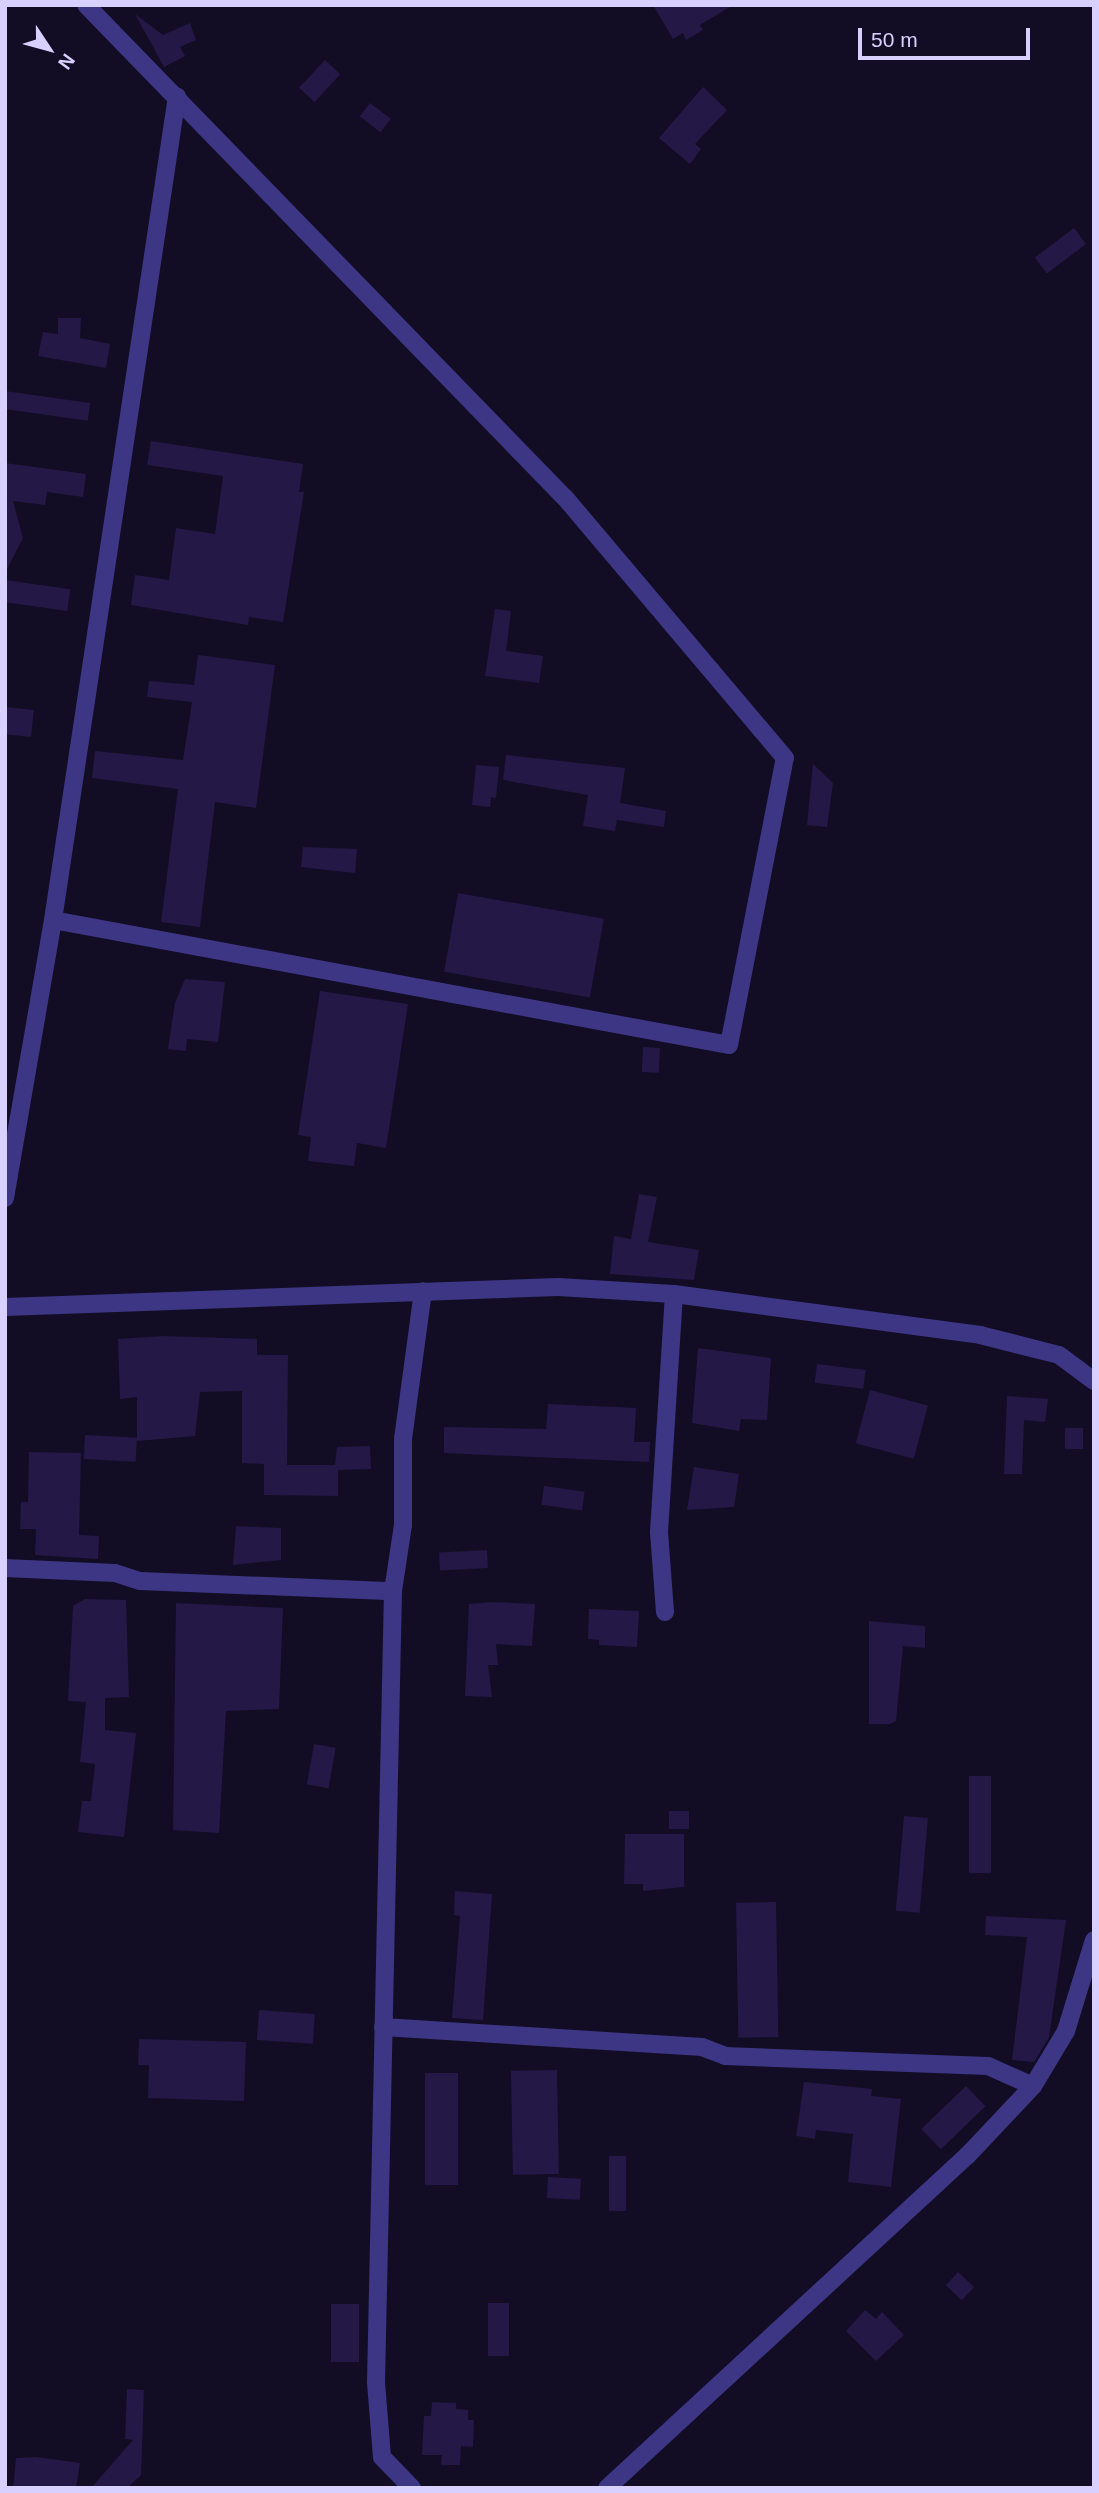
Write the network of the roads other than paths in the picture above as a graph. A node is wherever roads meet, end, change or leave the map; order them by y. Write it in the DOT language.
graph roads {
  1 [pos="86,5"];
  2 [pos="177,96"];
  3 [pos="53,920"];
  4 [pos="5,1198"];
  5 [pos="423,1291"];
  6 [pos="674,1294"];
  7 [pos="5,1307"];
  8 [pos="1094,1381"];
  9 [pos="5,1568"];
  10 [pos="393,1591"];
  11 [pos="665,1612"];
  12 [pos="1094,1940"];
  13 [pos="383,2027"];
  14 [pos="1033,2086"];
  15 [pos="412,2488"];
  16 [pos="607,2488"];
  1 -- 2 [label="street"];
  2 -- 3 [label="street"];
  2 -- 3 [label="street"];
  3 -- 4 [label="street"];
  5 -- 6 [label="street"];
  5 -- 7 [label="street"];
  5 -- 10 [label="street"];
  6 -- 8 [label="street"];
  6 -- 11 [label="street"];
  9 -- 10 [label="street"];
  10 -- 13 [label="street"];
  12 -- 14 [label="street"];
  13 -- 14 [label="street"];
  13 -- 15 [label="street"];
  14 -- 16 [label="street"];
}
